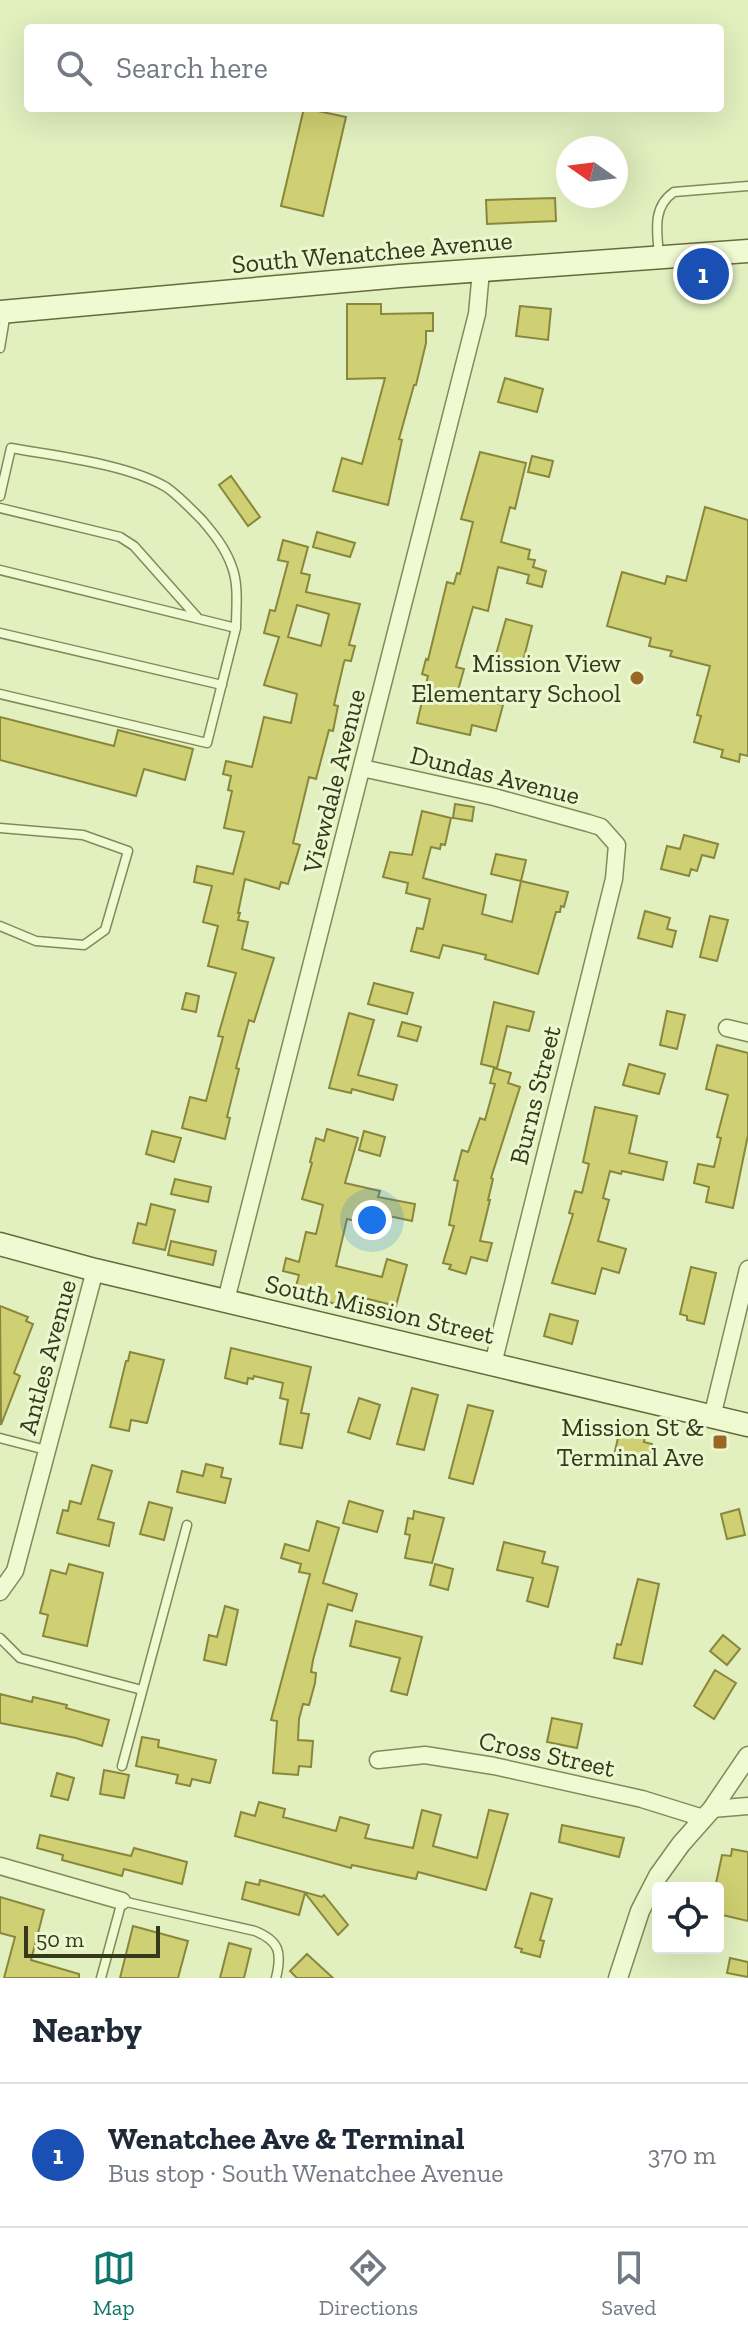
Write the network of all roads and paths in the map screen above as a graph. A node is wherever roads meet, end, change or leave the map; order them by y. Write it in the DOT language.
graph roads {
  1 [pos="748,186"];
  2 [pos="748,251"];
  3 [pos="659,256"];
  4 [pos="481,271"];
  5 [pos="3,312"];
  6 [pos="0,348"];
  7 [pos="0,496"];
  8 [pos="0,508"];
  9 [pos="0,570"];
  10 [pos="199,619"];
  11 [pos="236,628"];
  12 [pos="0,633"];
  13 [pos="222,685"];
  14 [pos="0,694"];
  15 [pos="362,768"];
  16 [pos="0,828"];
  17 [pos="613,838"];
  18 [pos="0,926"];
  19 [pos="727,1028"];
  20 [pos="748,1033"];
  21 [pos="0,1244"];
  22 [pos="748,1269"];
  23 [pos="95,1270"];
  24 [pos="226,1300"];
  25 [pos="493,1364"];
  26 [pos="712,1417"];
  27 [pos="748,1425"];
  28 [pos="0,1438"];
  29 [pos="47,1450"];
  30 [pos="187,1525"];
  31 [pos="8,1569"];
  32 [pos="0,1592"];
  33 [pos="0,1638"];
  34 [pos="142,1690"];
  35 [pos="748,1756"];
  36 [pos="378,1760"];
  37 [pos="122,1766"];
  38 [pos="748,1806"];
  39 [pos="708,1814"];
  40 [pos="0,1866"];
  41 [pos="122,1901"];
  42 [pos="101,1978"];
  43 [pos="276,1978"];
  44 [pos="618,1978"];
  1 -- 3 [label="lane"];
  2 -- 3 [label="main road, South Wenatchee Avenue"];
  3 -- 4 [label="main road, South Wenatchee Avenue"];
  4 -- 5 [label="main road, South Wenatchee Avenue"];
  4 -- 15 [label="street, Viewdale Avenue"];
  5 -- 6 [label="lane"];
  7 -- 11 [label="lane"];
  8 -- 10 [label="lane"];
  9 -- 10 [label="lane"];
  10 -- 11 [label="lane"];
  11 -- 13 [label="lane"];
  12 -- 13 [label="lane"];
  13 -- 14 [label="lane"];
  15 -- 17 [label="street, Dundas Avenue"];
  15 -- 24 [label="street, Viewdale Avenue"];
  16 -- 18 [label="lane"];
  17 -- 25 [label="street, Burns Street"];
  19 -- 20 [label="street"];
  21 -- 23 [label="main road, South Mission Street"];
  22 -- 26 [label="street"];
  23 -- 24 [label="main road, South Mission Street"];
  23 -- 29 [label="street, Antles Avenue"];
  24 -- 25 [label="main road, South Mission Street"];
  25 -- 26 [label="main road, South Mission Street"];
  26 -- 27 [label="main road, South Mission Street"];
  28 -- 29 [label="lane"];
  29 -- 31 [label="street, Antles Avenue"];
  30 -- 34 [label="lane"];
  31 -- 32 [label="street, Antles Avenue"];
  33 -- 34 [label="lane"];
  34 -- 37 [label="lane"];
  35 -- 39 [label="street"];
  36 -- 39 [label="street, Cross Street"];
  38 -- 39 [label="street, Cross Street"];
  39 -- 44 [label="street"];
  40 -- 41 [label="street"];
  41 -- 42 [label="lane"];
  41 -- 43 [label="lane"];
}
